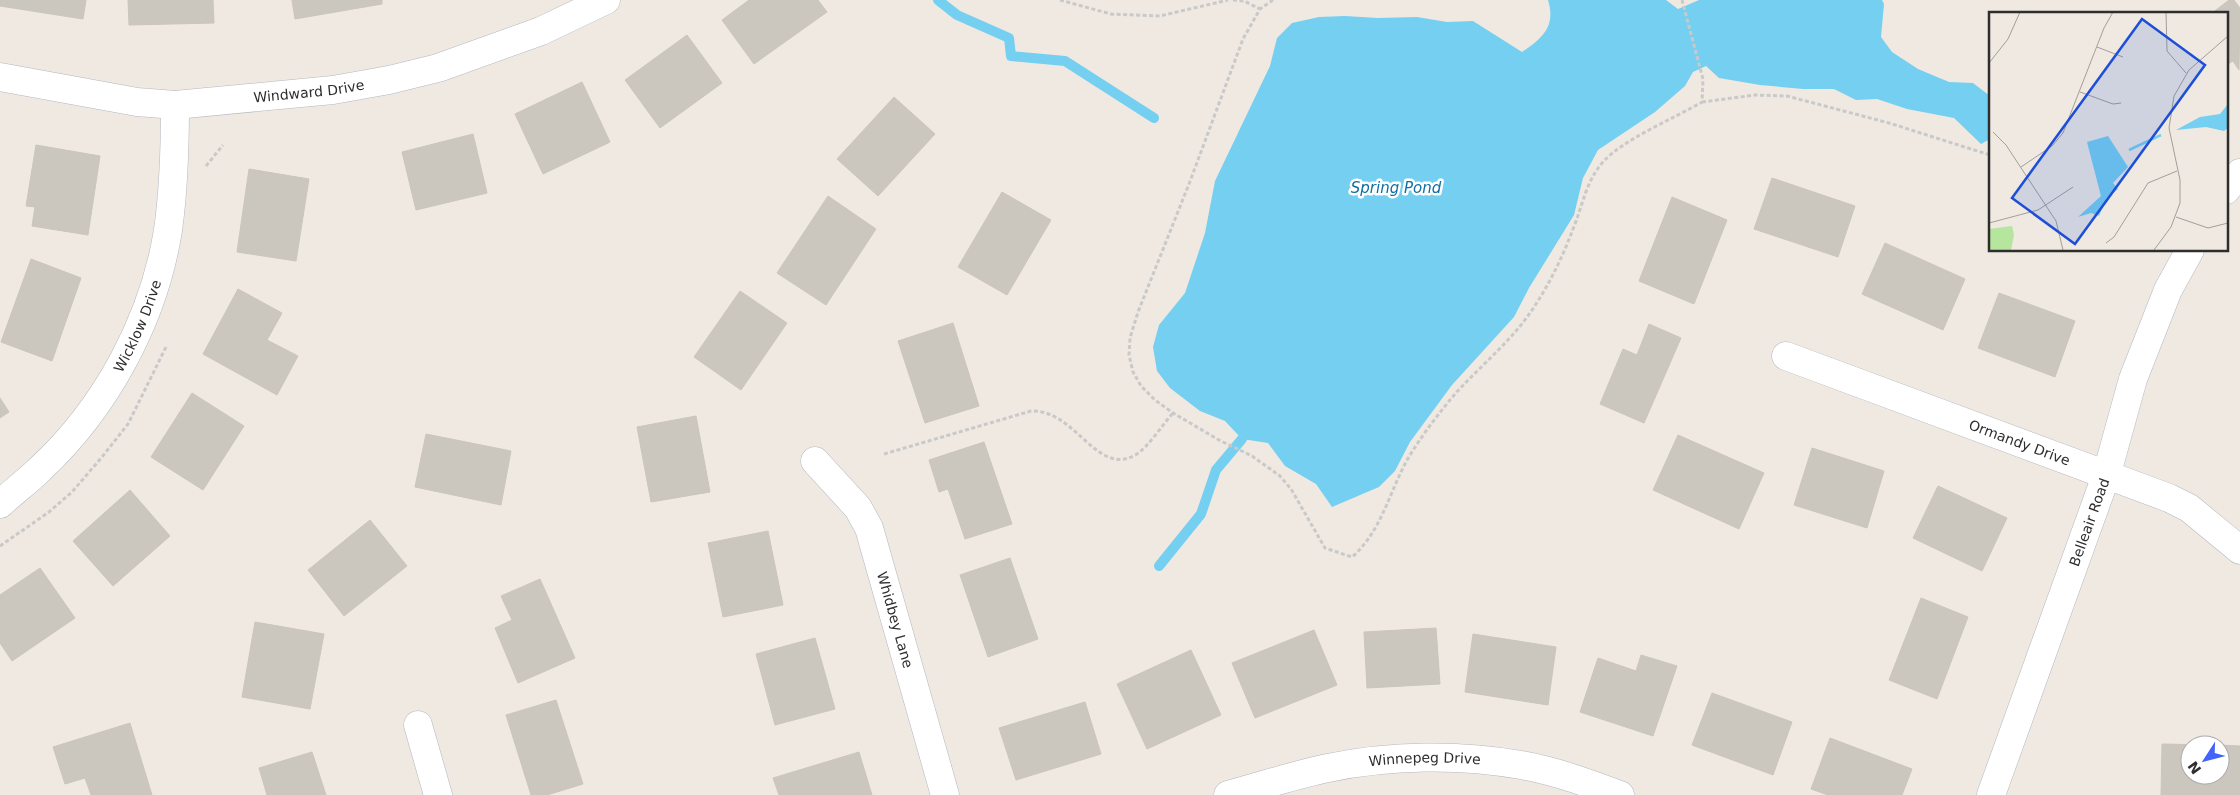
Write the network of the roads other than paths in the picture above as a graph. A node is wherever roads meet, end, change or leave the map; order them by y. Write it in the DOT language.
graph roads {
  1 [pos="606,0"];
  2 [pos="0,77"];
  3 [pos="175,105"];
  4 [pos="2240,172"];
  5 [pos="2228,187"];
  6 [pos="2189,251"];
  7 [pos="1786,356"];
  8 [pos="815,461"];
  9 [pos="2107,473"];
  10 [pos="0,504"];
  11 [pos="2240,550"];
  12 [pos="418,725"];
  13 [pos="438,795"];
  14 [pos="945,795"];
  15 [pos="1228,795"];
  16 [pos="1620,795"];
  17 [pos="1991,795"];
  1 -- 3 [label="street, Windward Drive"];
  2 -- 3 [label="street, Windward Drive"];
  3 -- 10 [label="street, Wicklow Drive"];
  4 -- 5 [label="street"];
  6 -- 9 [label="street, Belleair Road"];
  7 -- 9 [label="street, Ormandy Drive"];
  8 -- 14 [label="street, Whidbey Lane"];
  9 -- 11 [label="street, Ormandy Drive"];
  9 -- 17 [label="street, Belleair Road"];
  12 -- 13 [label="street"];
  15 -- 16 [label="street, Winnepeg Drive"];
}
